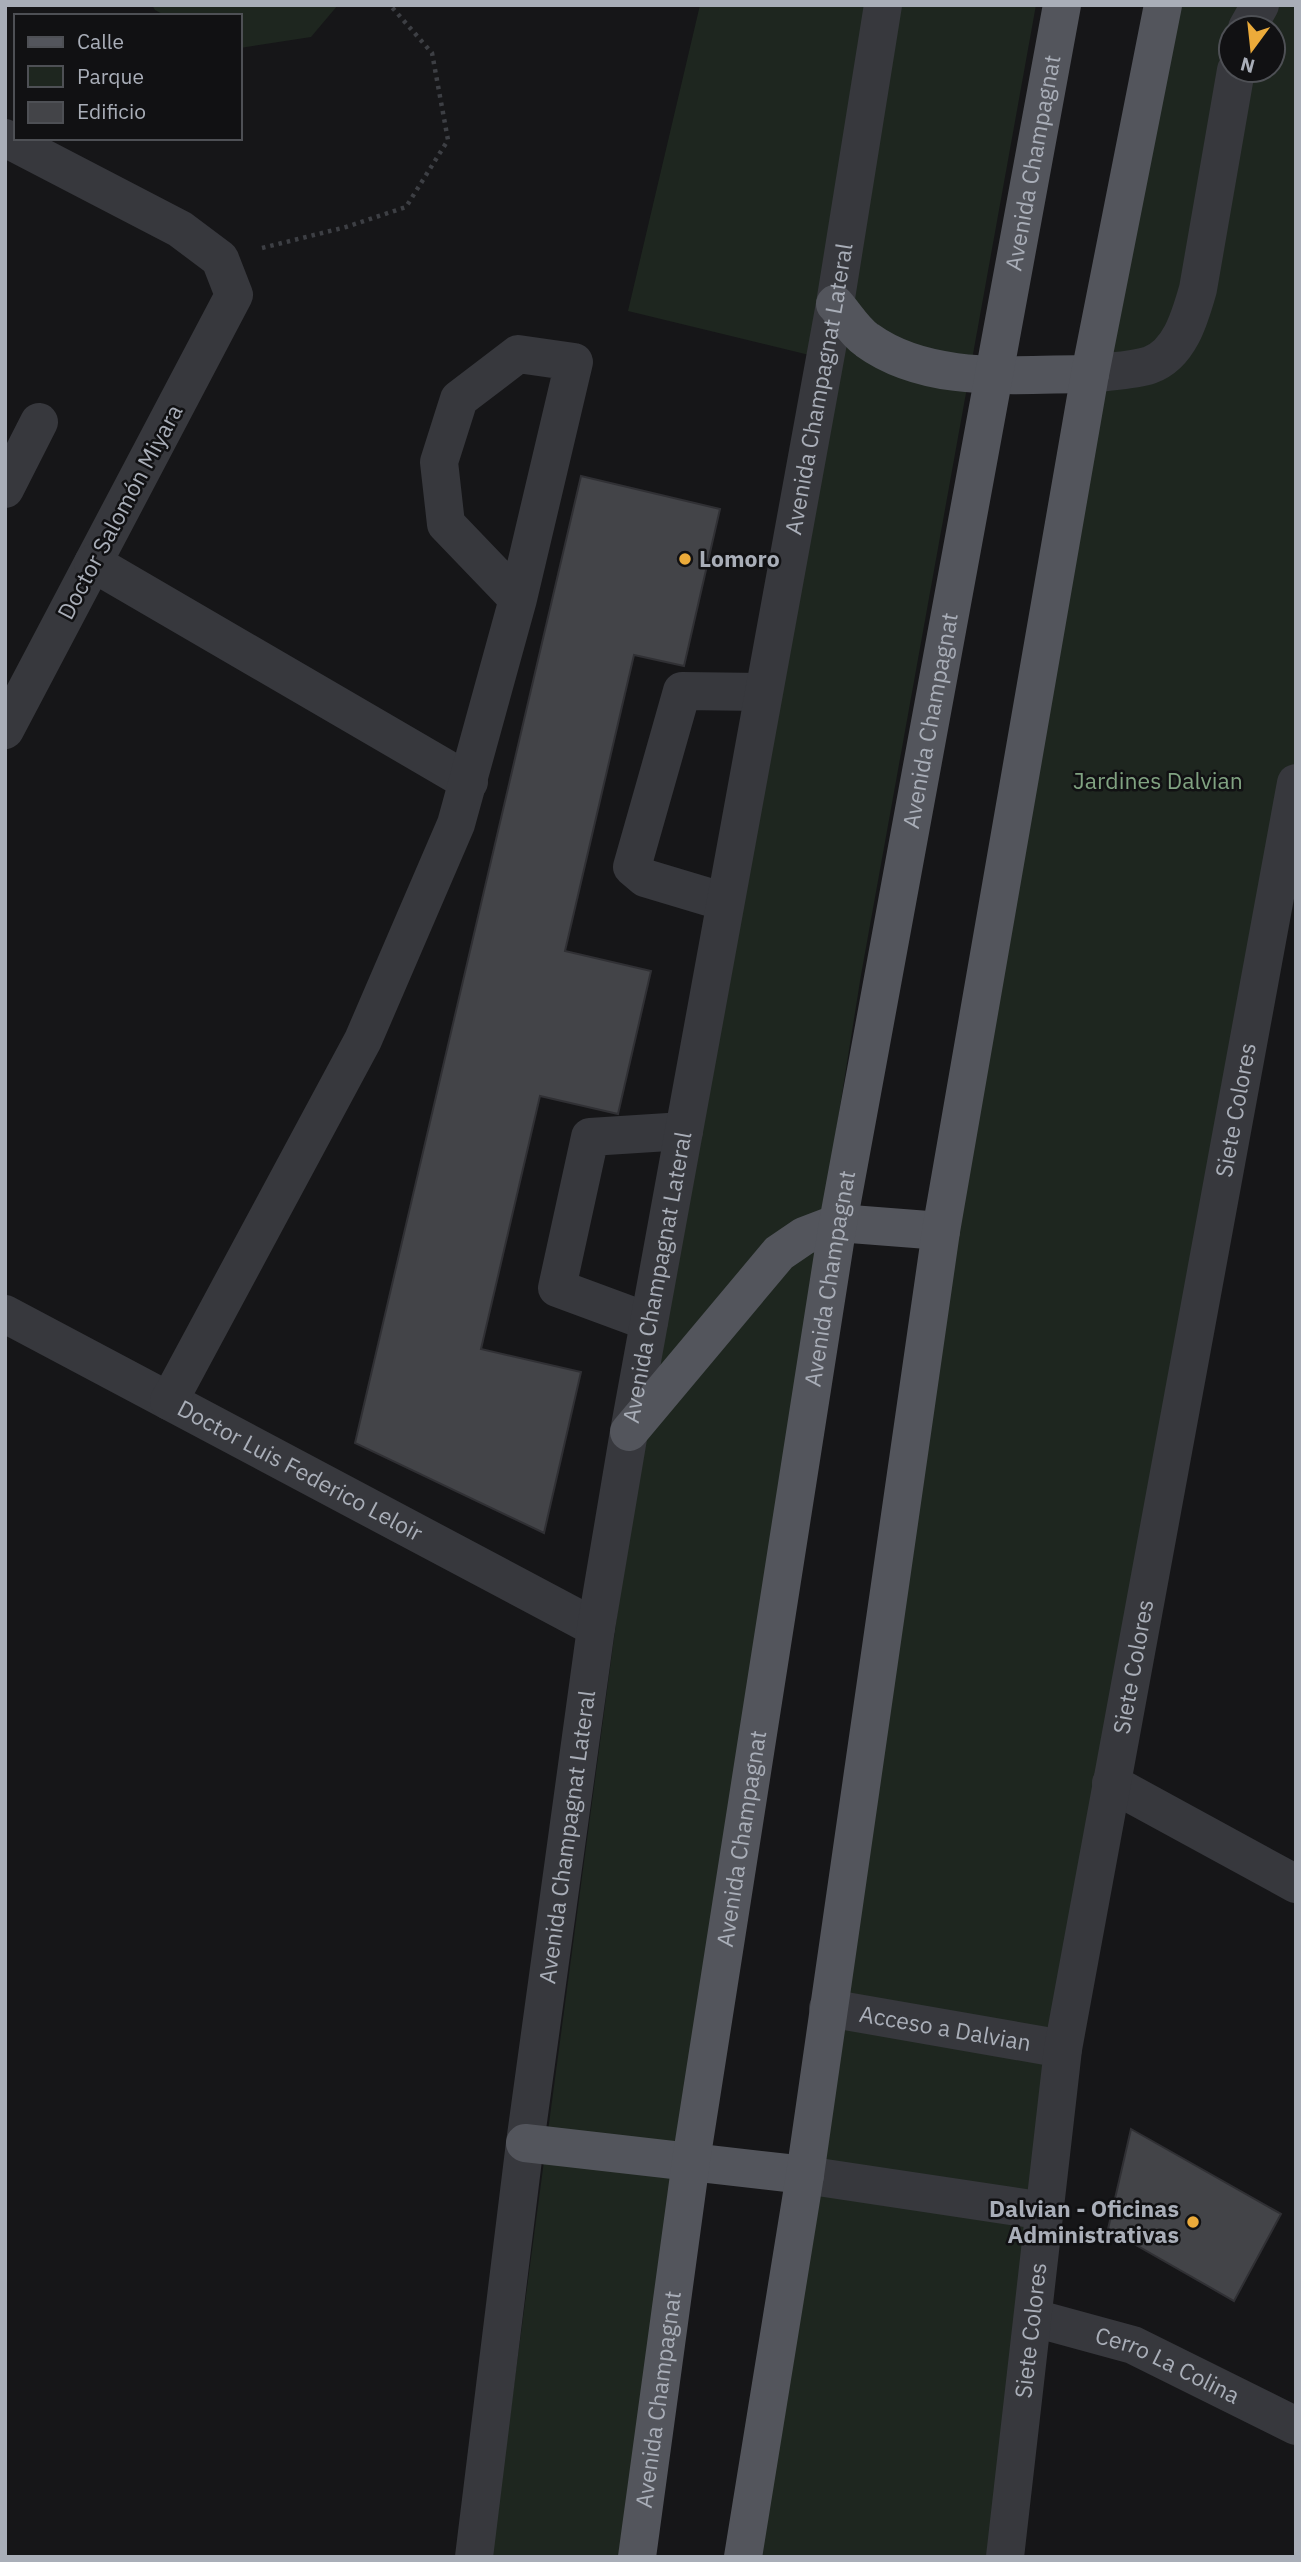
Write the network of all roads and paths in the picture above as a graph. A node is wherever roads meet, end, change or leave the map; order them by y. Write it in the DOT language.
graph roads {
  1 [pos="390,5"];
  2 [pos="883,5"];
  3 [pos="1062,5"];
  4 [pos="1163,5"];
  5 [pos="1234,84"];
  6 [pos="5,138"];
  7 [pos="220,258"];
  8 [pos="835,304"];
  9 [pos="994,374"];
  10 [pos="1090,374"];
  11 [pos="39,422"];
  12 [pos="5,489"];
  13 [pos="93,563"];
  14 [pos="518,599"];
  15 [pos="763,692"];
  16 [pos="5,730"];
  17 [pos="469,782"];
  18 [pos="1296,783"];
  19 [pos="724,902"];
  20 [pos="684,1131"];
  21 [pos="838,1223"];
  22 [pos="941,1231"];
  23 [pos="5,1314"];
  24 [pos="649,1322"];
  25 [pos="169,1401"];
  26 [pos="629,1432"];
  27 [pos="596,1628"];
  28 [pos="1111,1783"];
  29 [pos="1296,1884"];
  30 [pos="828,2008"];
  31 [pos="1063,2049"];
  32 [pos="525,2143"];
  33 [pos="691,2161"];
  34 [pos="805,2175"];
  35 [pos="1045,2211"];
  36 [pos="1034,2318"];
  37 [pos="1296,2426"];
  38 [pos="474,2557"];
  39 [pos="637,2557"];
  40 [pos="743,2557"];
  41 [pos="1005,2557"];
  1 -- 7 [label="path"];
  2 -- 8 [label="street, Avenida Champagnat Lateral"];
  3 -- 9 [label="main road, Avenida Champagnat"];
  4 -- 10 [label="main road"];
  5 -- 10 [label="street"];
  6 -- 7 [label="street"];
  7 -- 13 [label="street, Doctor Salomón Miyara"];
  8 -- 9 [label="main road"];
  8 -- 15 [label="street, Avenida Champagnat Lateral"];
  9 -- 10 [label="main road"];
  9 -- 21 [label="main road, Avenida Champagnat"];
  10 -- 22 [label="main road"];
  11 -- 12 [label="street"];
  13 -- 16 [label="street, Doctor Salomón Miyara"];
  13 -- 17 [label="street"];
  14 -- 14 [label="street"];
  14 -- 17 [label="street"];
  15 -- 19 [label="street, Avenida Champagnat Lateral"];
  15 -- 19 [label="street"];
  17 -- 25 [label="street"];
  18 -- 28 [label="street, Siete Colores"];
  19 -- 20 [label="street, Avenida Champagnat Lateral"];
  20 -- 24 [label="street, Avenida Champagnat Lateral"];
  20 -- 24 [label="street"];
  21 -- 22 [label="main road"];
  21 -- 26 [label="main road"];
  21 -- 33 [label="main road, Avenida Champagnat"];
  22 -- 30 [label="main road"];
  23 -- 25 [label="street, Doctor Luis Federico Leloir"];
  24 -- 26 [label="street, Avenida Champagnat Lateral"];
  25 -- 27 [label="street, Doctor Luis Federico Leloir"];
  26 -- 27 [label="street, Avenida Champagnat Lateral"];
  27 -- 32 [label="street, Avenida Champagnat Lateral"];
  28 -- 29 [label="street"];
  28 -- 31 [label="street, Siete Colores"];
  30 -- 31 [label="street, Acceso a Dalvian"];
  30 -- 34 [label="main road"];
  31 -- 35 [label="street, Siete Colores"];
  32 -- 33 [label="main road"];
  32 -- 38 [label="street, Avenida Champagnat Lateral"];
  33 -- 34 [label="main road"];
  33 -- 39 [label="main road, Avenida Champagnat"];
  34 -- 35 [label="street"];
  34 -- 40 [label="main road"];
  35 -- 36 [label="street, Siete Colores"];
  36 -- 37 [label="street, Cerro La Colina"];
  36 -- 41 [label="street, Siete Colores"];
}
